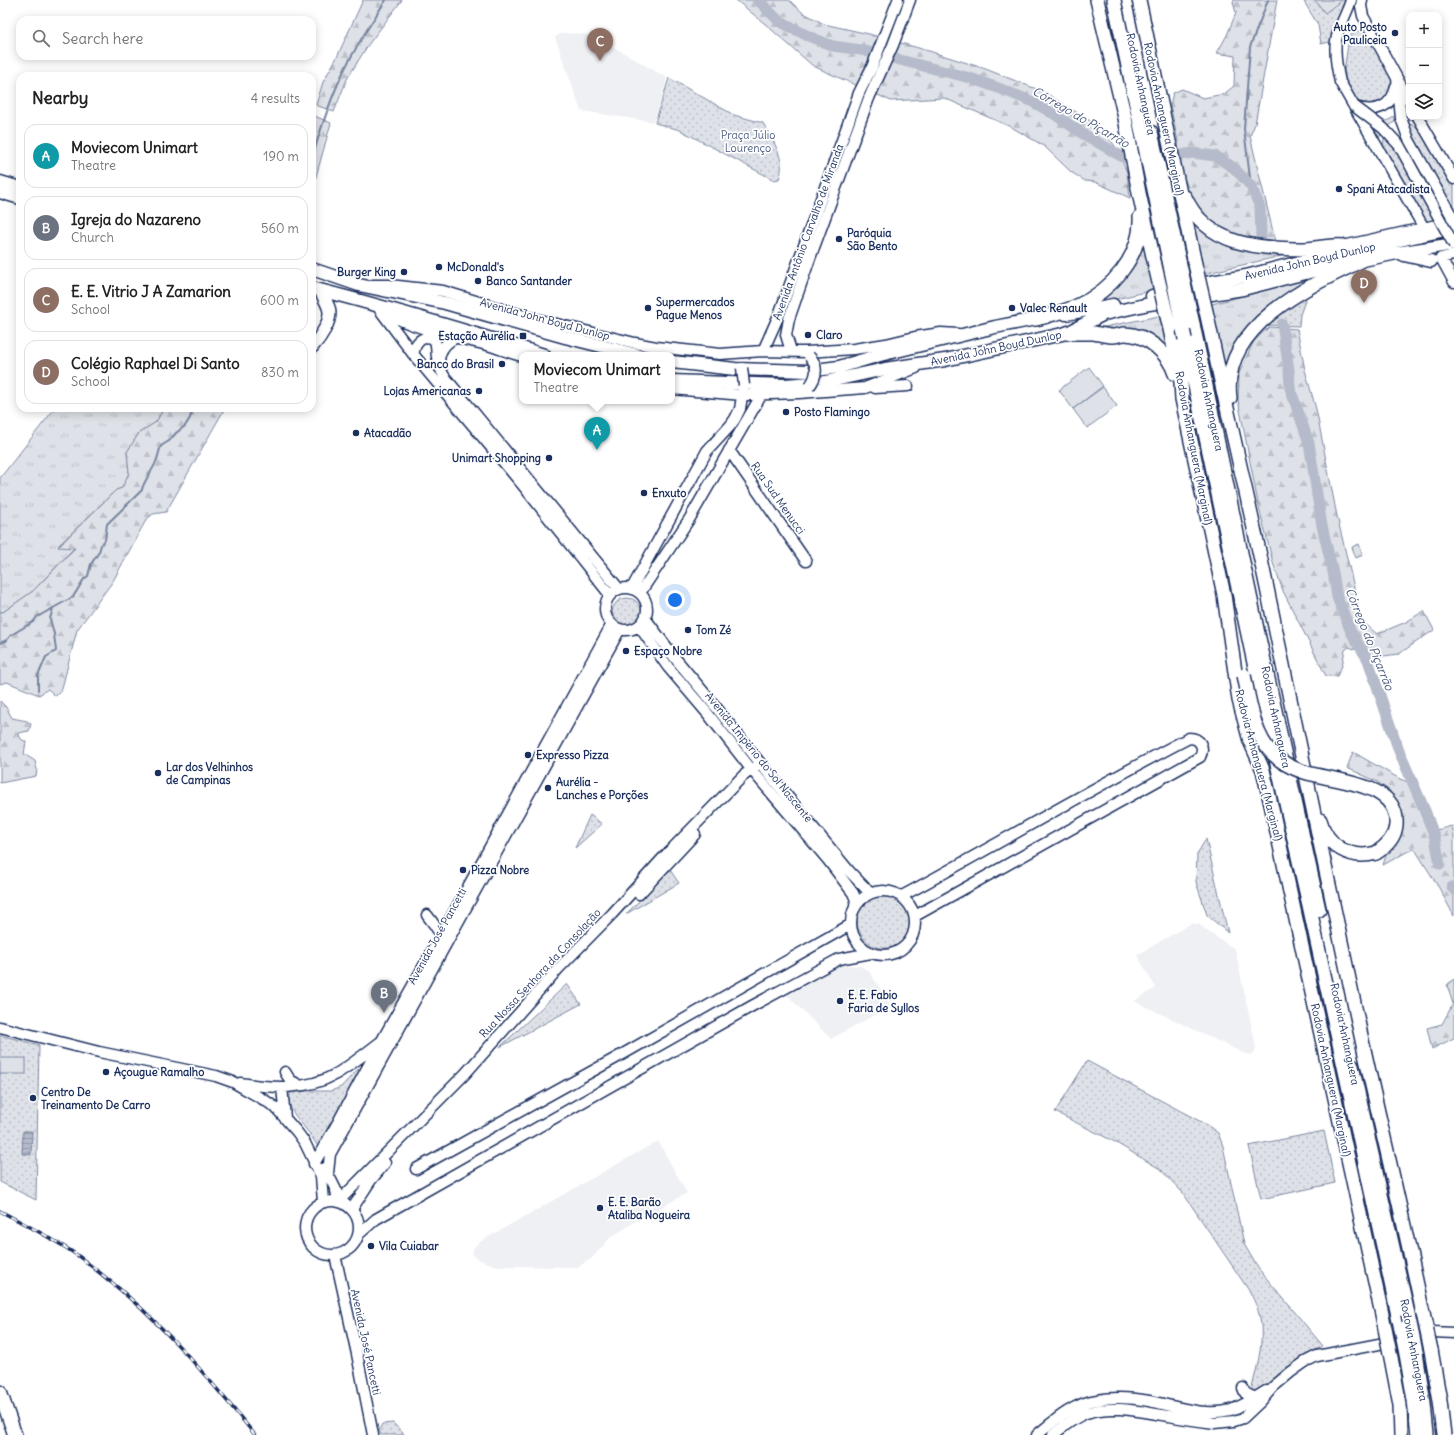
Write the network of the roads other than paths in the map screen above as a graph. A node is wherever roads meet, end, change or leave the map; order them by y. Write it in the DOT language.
graph roads {
  1 [pos="898,0"];
  2 [pos="910,0"];
  3 [pos="1097,0"];
  4 [pos="1114,0"];
  5 [pos="1122,0"];
  6 [pos="1139,0"];
  7 [pos="1351,0"];
  8 [pos="1362,0"];
  9 [pos="877,70"];
  10 [pos="1397,78"];
  11 [pos="1406,94"];
  12 [pos="1354,106"];
  13 [pos="1142,109"];
  14 [pos="1420,120"];
  15 [pos="1174,167"];
  16 [pos="1454,179"];
  17 [pos="0,182"];
  18 [pos="16,187"];
  19 [pos="0,192"];
  20 [pos="1139,193"];
  21 [pos="16,197"];
  22 [pos="1454,221"];
  23 [pos="1424,228"];
  24 [pos="1454,228"];
  25 [pos="1454,244"];
  26 [pos="1343,246"];
  27 [pos="1397,253"];
  28 [pos="1454,255"];
  29 [pos="1436,260"];
  30 [pos="1361,261"];
  31 [pos="1296,263"];
  32 [pos="1176,268"];
  33 [pos="316,270"];
  34 [pos="1454,282"];
  35 [pos="360,285"];
  36 [pos="316,290"];
  37 [pos="370,303"];
  38 [pos="380,310"];
  39 [pos="1036,319"];
  40 [pos="1067,333"];
  41 [pos="969,334"];
  42 [pos="455,338"];
  43 [pos="316,343"];
  44 [pos="759,351"];
  45 [pos="791,351"];
  46 [pos="535,352"];
  47 [pos="625,352"];
  48 [pos="413,354"];
  49 [pos="519,355"];
  50 [pos="439,360"];
  51 [pos="945,360"];
  52 [pos="675,362"];
  53 [pos="675,381"];
  54 [pos="908,386"];
  55 [pos="865,388"];
  56 [pos="675,389"];
  57 [pos="743,390"];
  58 [pos="799,393"];
  59 [pos="762,394"];
  60 [pos="1182,399"];
  61 [pos="729,450"];
  62 [pos="1240,463"];
  63 [pos="806,560"];
  64 [pos="619,589"];
  65 [pos="636,591"];
  66 [pos="610,594"];
  67 [pos="1224,595"];
  68 [pos="642,622"];
  69 [pos="616,626"];
  70 [pos="762,765"];
  71 [pos="753,771"];
  72 [pos="1307,777"];
  73 [pos="870,893"];
  74 [pos="902,896"];
  75 [pos="855,905"];
  76 [pos="427,915"];
  77 [pos="915,916"];
  78 [pos="850,925"];
  79 [pos="441,935"];
  80 [pos="871,953"];
  81 [pos="0,1027"];
  82 [pos="381,1042"];
  83 [pos="285,1072"];
  84 [pos="233,1082"];
  85 [pos="299,1085"];
  86 [pos="282,1087"];
  87 [pos="285,1118"];
  88 [pos="316,1160"];
  89 [pos="416,1169"];
  90 [pos="328,1173"];
  91 [pos="338,1201"];
  92 [pos="324,1202"];
  93 [pos="352,1209"];
  94 [pos="359,1234"];
  95 [pos="334,1255"];
  96 [pos="1433,1332"];
  97 [pos="1454,1333"];
  98 [pos="1379,1344"];
  99 [pos="1411,1353"];
  100 [pos="1243,1388"];
  101 [pos="1273,1388"];
  102 [pos="0,1392"];
  103 [pos="1255,1398"];
  104 [pos="1243,1404"];
  105 [pos="1400,1405"];
  106 [pos="1231,1409"];
  107 [pos="1246,1415"];
  108 [pos="1234,1421"];
  109 [pos="15,1435"];
  110 [pos="373,1435"];
  111 [pos="1037,1435"];
  112 [pos="1053,1435"];
  113 [pos="1401,1435"];
  114 [pos="1406,1435"];
  115 [pos="1418,1435"];
  116 [pos="1427,1435"];
  117 [pos="1444,1435"];
  1 -- 9 [label="street, Avenida Antônio Carvalho de Miranda"];
  2 -- 9 [label="street, Avenida Antônio Carvalho de Miranda"];
  3 -- 20 [label="highway, Rodovia Anhanguera (Marginal)"];
  4 -- 13 [label="highway, Rodovia Anhanguera"];
  5 -- 13 [label="highway, Rodovia Anhanguera"];
  6 -- 15 [label="highway, Rodovia Anhanguera (Marginal)"];
  7 -- 12 [label="street"];
  8 -- 10 [label="street"];
  9 -- 44 [label="street, Avenida Antônio Carvalho de Miranda"];
  9 -- 45 [label="street, Avenida Antônio Carvalho de Miranda"];
  10 -- 11 [label="street"];
  10 -- 12 [label="street"];
  10 -- 22 [label="street"];
  12 -- 23 [label="street"];
  12 -- 25 [label="street, bridge"];
  13 -- 32 [label="highway, Rodovia Anhanguera"];
  14 -- 16 [label="street"];
  15 -- 26 [label="highway"];
  15 -- 62 [label="highway, Rodovia Anhanguera (Marginal), bridge"];
  17 -- 18 [label="main road"];
  19 -- 21 [label="main road"];
  20 -- 39 [label="highway"];
  20 -- 60 [label="highway, Rodovia Anhanguera (Marginal), bridge"];
  22 -- 23 [label="street"];
  23 -- 26 [label="street"];
  24 -- 31 [label="main road, Avenida John Boyd Dunlop"];
  25 -- 27 [label="main road, Avenida John Boyd Dunlop"];
  26 -- 31 [label="main road"];
  27 -- 29 [label="main road"];
  27 -- 30 [label="main road, Avenida John Boyd Dunlop"];
  28 -- 29 [label="street"];
  29 -- 34 [label="street"];
  30 -- 40 [label="main road, Avenida John Boyd Dunlop"];
  30 -- 62 [label="highway"];
  31 -- 39 [label="main road, Avenida John Boyd Dunlop"];
  32 -- 99 [label="highway, Rodovia Anhanguera, bridge"];
  32 -- 99 [label="highway, Rodovia Anhanguera, bridge"];
  33 -- 35 [label="main road, Avenida John Boyd Dunlop"];
  35 -- 44 [label="street, Avenida John Boyd Dunlop"];
  35 -- 47 [label="main road, Avenida John Boyd Dunlop"];
  36 -- 37 [label="main road"];
  36 -- 43 [label="main road"];
  37 -- 38 [label="street"];
  37 -- 46 [label="main road"];
  38 -- 42 [label="street"];
  38 -- 48 [label="street"];
  39 -- 41 [label="main road, Avenida John Boyd Dunlop"];
  40 -- 51 [label="main road, Avenida John Boyd Dunlop"];
  40 -- 60 [label="highway"];
  41 -- 45 [label="street"];
  41 -- 52 [label="main road, Avenida John Boyd Dunlop"];
  42 -- 49 [label="street"];
  42 -- 50 [label="street"];
  44 -- 45 [label="street, Avenida John Boyd Dunlop"];
  44 -- 57 [label="street, bridge"];
  45 -- 58 [label="street, bridge"];
  48 -- 50 [label="street"];
  48 -- 66 [label="street"];
  50 -- 64 [label="street"];
  51 -- 53 [label="main road, Avenida John Boyd Dunlop"];
  51 -- 55 [label="street"];
  54 -- 55 [label="street"];
  55 -- 58 [label="street"];
  56 -- 57 [label="street"];
  57 -- 59 [label="street"];
  57 -- 65 [label="street"];
  58 -- 59 [label="street"];
  59 -- 61 [label="street"];
  60 -- 67 [label="highway, Rodovia Anhanguera (Marginal)"];
  61 -- 63 [label="street, Rua Sud Menucci"];
  61 -- 65 [label="street"];
  62 -- 72 [label="highway, Rodovia Anhanguera (Marginal)"];
  64 -- 65 [label="street"];
  64 -- 66 [label="street"];
  65 -- 68 [label="street"];
  66 -- 69 [label="street"];
  67 -- 72 [label="highway, bridge"];
  67 -- 105 [label="highway, Rodovia Anhanguera (Marginal), bridge"];
  68 -- 69 [label="street"];
  68 -- 70 [label="street, Avenida Império do Sol Nascente"];
  68 -- 71 [label="street, Avenida Império do Sol Nascente"];
  69 -- 79 [label="street, Avenida José Pancetti"];
  69 -- 90 [label="street, Avenida José Pancetti"];
  70 -- 71 [label="street, Rua Nossa Senhora da Consolação"];
  70 -- 73 [label="street, Avenida Império do Sol Nascente"];
  71 -- 75 [label="street, Avenida Império do Sol Nascente"];
  71 -- 91 [label="street, Rua Nossa Senhora da Consolação"];
  71 -- 93 [label="street, Rua Nossa Senhora da Consolação"];
  72 -- 117 [label="highway, Rodovia Anhanguera (Marginal), bridge"];
  73 -- 74 [label="street"];
  73 -- 75 [label="street"];
  74 -- 77 [label="street"];
  74 -- 77 [label="street"];
  75 -- 78 [label="street"];
  76 -- 79 [label="street"];
  77 -- 80 [label="street"];
  78 -- 80 [label="street"];
  78 -- 89 [label="street"];
  79 -- 82 [label="street, Avenida José Pancetti"];
  80 -- 94 [label="street"];
  81 -- 84 [label="street"];
  82 -- 85 [label="street"];
  82 -- 88 [label="street, Avenida José Pancetti"];
  83 -- 85 [label="street"];
  84 -- 86 [label="street"];
  84 -- 87 [label="street"];
  85 -- 86 [label="street"];
  86 -- 87 [label="street"];
  87 -- 88 [label="street"];
  88 -- 90 [label="street"];
  88 -- 92 [label="street"];
  90 -- 91 [label="street"];
  91 -- 92 [label="street"];
  91 -- 93 [label="street"];
  92 -- 95 [label="street"];
  93 -- 94 [label="street"];
  94 -- 95 [label="street"];
  95 -- 110 [label="street, Avenida José Pancetti"];
  96 -- 97 [label="street"];
  98 -- 101 [label="street"];
  99 -- 115 [label="highway, Rodovia Anhanguera"];
  99 -- 116 [label="highway, Rodovia Anhanguera"];
  100 -- 103 [label="street"];
  101 -- 103 [label="street"];
  101 -- 107 [label="street"];
  102 -- 109 [label="highway"];
  103 -- 104 [label="street"];
  104 -- 106 [label="street"];
  104 -- 107 [label="street"];
  105 -- 113 [label="highway, Rodovia Anhanguera (Marginal)"];
  105 -- 114 [label="highway"];
  106 -- 108 [label="street"];
  106 -- 111 [label="street"];
  107 -- 108 [label="street"];
  108 -- 112 [label="street"];
}
